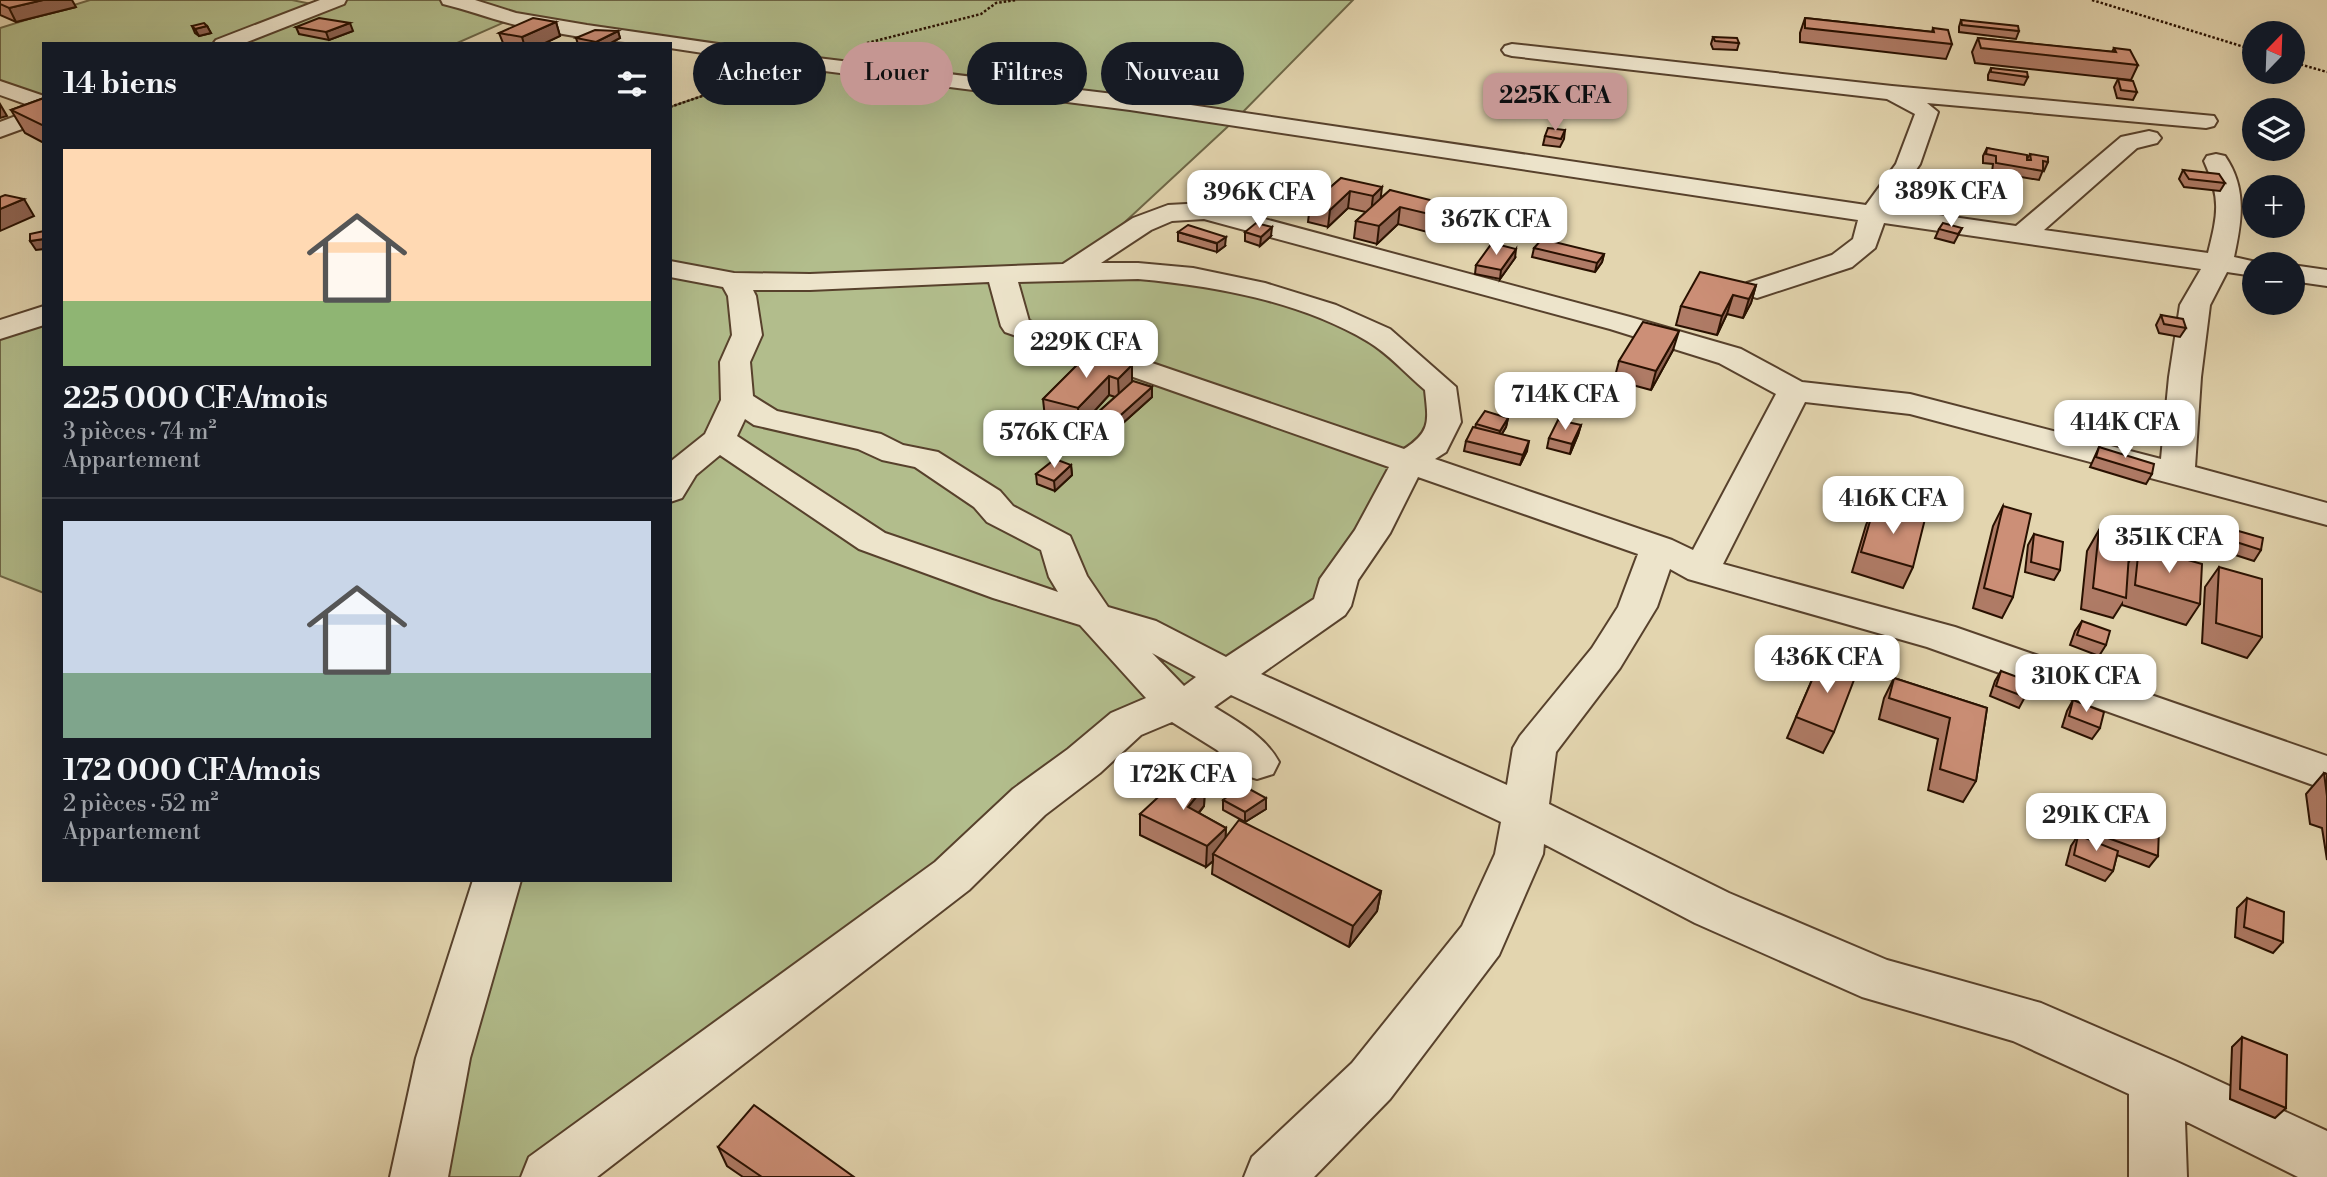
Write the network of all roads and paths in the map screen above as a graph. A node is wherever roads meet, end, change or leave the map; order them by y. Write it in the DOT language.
graph roads {
  1 [pos="292,0"];
  2 [pos="450,0"];
  3 [pos="1016,0"];
  4 [pos="2092,0"];
  5 [pos="329,3"];
  6 [pos="981,14"];
  7 [pos="237,41"];
  8 [pos="2242,46"];
  9 [pos="1512,50"];
  10 [pos="2305,66"];
  11 [pos="2327,72"];
  12 [pos="0,88"];
  13 [pos="1892,93"];
  14 [pos="42,102"];
  15 [pos="42,114"];
  16 [pos="2206,121"];
  17 [pos="0,130"];
  18 [pos="2149,138"];
  19 [pos="2216,162"];
  20 [pos="1873,214"];
  21 [pos="2021,236"];
  22 [pos="2219,262"];
  23 [pos="2242,266"];
  24 [pos="672,269"];
  25 [pos="1070,272"];
  26 [pos="1002,273"];
  27 [pos="2305,275"];
  28 [pos="2327,278"];
  29 [pos="734,281"];
  30 [pos="1757,289"];
  31 [pos="42,317"];
  32 [pos="0,330"];
  33 [pos="1794,391"];
  34 [pos="728,419"];
  35 [pos="1409,461"];
  36 [pos="2177,474"];
  37 [pos="672,487"];
  38 [pos="2327,514"];
  39 [pos="1659,548"];
  40 [pos="1700,570"];
  41 [pos="1094,616"];
  42 [pos="1228,676"];
  43 [pos="1175,703"];
  44 [pos="1257,762"];
  45 [pos="2327,773"];
  46 [pos="1525,813"];
  47 [pos="496,882"];
  48 [pos="2156,1079"];
  49 [pos="2327,1161"];
  50 [pos="419,1177"];
  51 [pos="550,1177"];
  52 [pos="1273,1177"];
  53 [pos="2158,1177"];
  1 -- 5 [label="street"];
  2 -- 20 [label="street"];
  3 -- 6 [label="path"];
  4 -- 8 [label="path"];
  5 -- 7 [label="street"];
  9 -- 13 [label="street"];
  10 -- 11 [label="path"];
  12 -- 14 [label="street"];
  13 -- 16 [label="street"];
  13 -- 20 [label="street"];
  15 -- 17 [label="street"];
  18 -- 21 [label="street"];
  19 -- 22 [label="street"];
  20 -- 21 [label="street"];
  20 -- 30 [label="street"];
  21 -- 22 [label="street"];
  22 -- 23 [label="street"];
  22 -- 36 [label="street"];
  24 -- 29 [label="street"];
  25 -- 26 [label="street"];
  25 -- 33 [label="street"];
  25 -- 35 [label="street"];
  26 -- 29 [label="street"];
  26 -- 35 [label="street"];
  27 -- 28 [label="street"];
  29 -- 34 [label="street"];
  31 -- 32 [label="street"];
  33 -- 36 [label="street"];
  33 -- 40 [label="street"];
  34 -- 37 [label="street"];
  34 -- 41 [label="street"];
  34 -- 41 [label="street"];
  35 -- 39 [label="street"];
  35 -- 42 [label="street"];
  36 -- 38 [label="street"];
  39 -- 40 [label="street"];
  39 -- 46 [label="street"];
  40 -- 45 [label="street"];
  41 -- 42 [label="street"];
  41 -- 43 [label="street"];
  42 -- 43 [label="street"];
  42 -- 46 [label="street"];
  43 -- 44 [label="street"];
  43 -- 51 [label="street"];
  46 -- 48 [label="street"];
  46 -- 52 [label="street"];
  47 -- 50 [label="street"];
  48 -- 49 [label="street"];
  48 -- 53 [label="street"];
}
